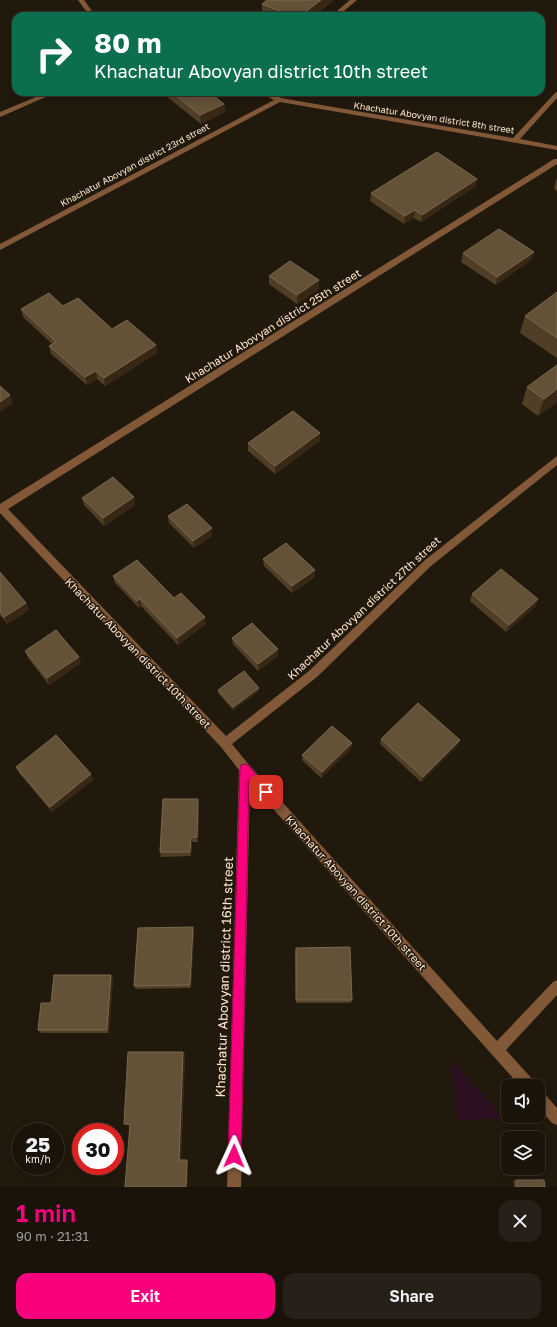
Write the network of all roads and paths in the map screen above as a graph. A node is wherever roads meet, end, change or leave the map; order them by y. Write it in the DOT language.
graph roads {
  1 [pos="354,0"];
  2 [pos="84,1"];
  3 [pos="90,12"];
  4 [pos="339,12"];
  5 [pos="557,94"];
  6 [pos="45,96"];
  7 [pos="271,96"];
  8 [pos="279,100"];
  9 [pos="0,115"];
  10 [pos="515,140"];
  11 [pos="557,148"];
  12 [pos="557,162"];
  13 [pos="0,247"];
  14 [pos="557,460"];
  15 [pos="0,508"];
  16 [pos="225,743"];
  17 [pos="245,769"];
  18 [pos="557,986"];
  19 [pos="497,1050"];
  20 [pos="523,1079"];
  21 [pos="545,1104"];
  22 [pos="557,1118"];
  23 [pos="234,1187"];
  1 -- 4 [label="street"];
  2 -- 3 [label="street"];
  5 -- 10 [label="street"];
  6 -- 9 [label="street"];
  7 -- 8 [label="street, Khachatur Abovyan district 8th street"];
  8 -- 10 [label="street, Khachatur Abovyan district 8th street"];
  8 -- 13 [label="street, Khachatur Abovyan district 23rd street"];
  10 -- 11 [label="street, Khachatur Abovyan district 8th street"];
  12 -- 15 [label="street, Khachatur Abovyan district 25th street"];
  14 -- 16 [label="street, Khachatur Abovyan district 27th street"];
  15 -- 16 [label="street, Khachatur Abovyan district 10th street"];
  16 -- 17 [label="street, Khachatur Abovyan district 10th street"];
  17 -- 19 [label="street, Khachatur Abovyan district 10th street"];
  17 -- 23 [label="street, Khachatur Abovyan district 16th street"];
  18 -- 19 [label="street"];
  19 -- 20 [label="street, Khachatur Abovyan district 10th street"];
  21 -- 22 [label="street"];
}
